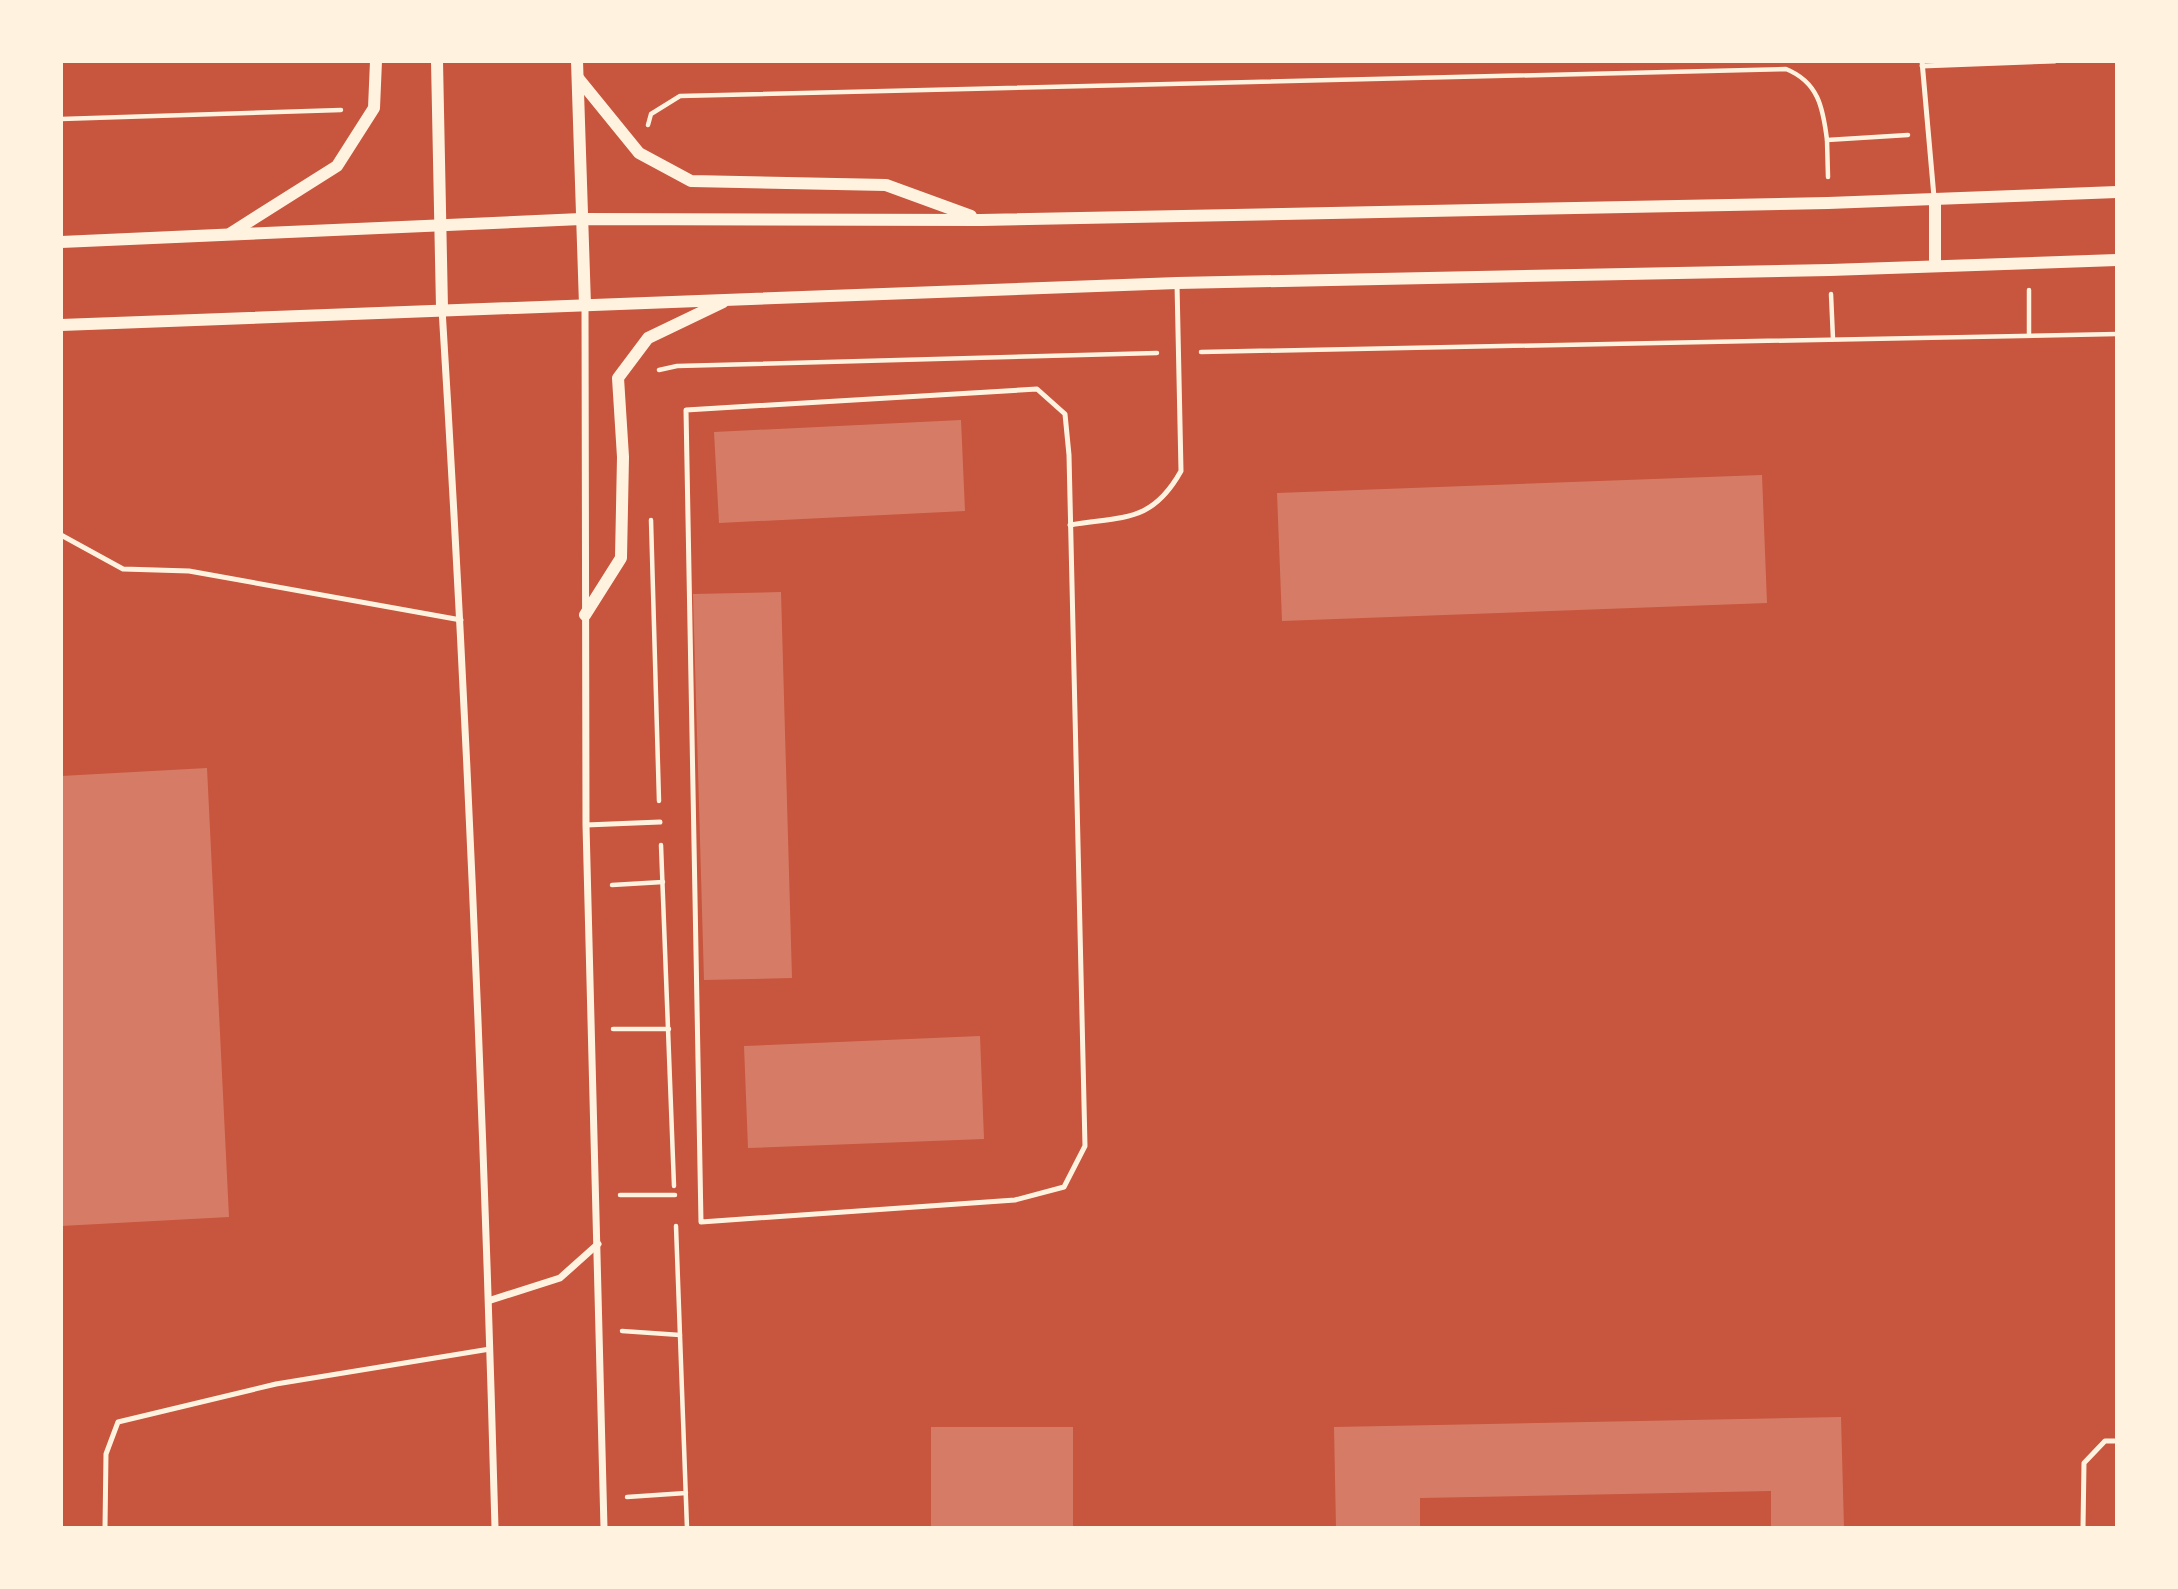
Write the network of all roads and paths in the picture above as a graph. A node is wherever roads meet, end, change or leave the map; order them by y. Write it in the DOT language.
graph roads {
  1 [pos="376,61"];
  2 [pos="437,61"];
  3 [pos="577,61"];
  4 [pos="2055,61"];
  5 [pos="1922,64"];
  6 [pos="578,78"];
  7 [pos="374,108"];
  8 [pos="61,119"];
  9 [pos="1930,133"];
  10 [pos="1827,140"];
  11 [pos="639,153"];
  12 [pos="2117,192"];
  13 [pos="1934,199"];
  14 [pos="1828,203"];
  15 [pos="581,219"];
  16 [pos="981,220"];
  17 [pos="438,226"];
  18 [pos="229,234"];
  19 [pos="61,242"];
  20 [pos="2117,260"];
  21 [pos="2030,264"];
  22 [pos="1935,265"];
  23 [pos="1830,270"];
  24 [pos="1177,283"];
  25 [pos="728,299"];
  26 [pos="585,304"];
  27 [pos="442,308"];
  28 [pos="61,325"];
  29 [pos="2029,335"];
  30 [pos="1833,339"];
  31 [pos="1070,525"];
  32 [pos="61,535"];
  33 [pos="585,615"];
  34 [pos="461,620"];
  35 [pos="660,822"];
  36 [pos="586,825"];
  37 [pos="663,882"];
  38 [pos="587,886"];
  39 [pos="594,1029"];
  40 [pos="668,1029"];
  41 [pos="598,1195"];
  42 [pos="675,1195"];
  43 [pos="598,1244"];
  44 [pos="491,1300"];
  45 [pos="601,1329"];
  46 [pos="680,1335"];
  47 [pos="490,1349"];
  48 [pos="2117,1441"];
  49 [pos="686,1493"];
  50 [pos="604,1499"];
  51 [pos="105,1528"];
  52 [pos="495,1528"];
  53 [pos="604,1528"];
  54 [pos="2083,1528"];
  1 -- 7 [label="street"];
  2 -- 17 [label="street"];
  3 -- 6 [label="street"];
  4 -- 5 [label="lane"];
  5 -- 9 [label="lane"];
  6 -- 11 [label="street"];
  6 -- 15 [label="street"];
  7 -- 8 [label="path"];
  7 -- 18 [label="street"];
  9 -- 10 [label="path"];
  9 -- 13 [label="lane"];
  10 -- 11 [label="path"];
  10 -- 14 [label="path"];
  11 -- 16 [label="street"];
  12 -- 13 [label="street"];
  13 -- 14 [label="street"];
  13 -- 22 [label="street"];
  14 -- 16 [label="street"];
  15 -- 16 [label="street"];
  15 -- 17 [label="street"];
  15 -- 26 [label="street"];
  17 -- 18 [label="street"];
  17 -- 27 [label="street"];
  18 -- 19 [label="street"];
  20 -- 21 [label="street"];
  21 -- 22 [label="street"];
  21 -- 29 [label="path"];
  22 -- 23 [label="street"];
  23 -- 24 [label="street"];
  23 -- 30 [label="path"];
  24 -- 25 [label="street"];
  24 -- 31 [label="lane"];
  25 -- 26 [label="street"];
  25 -- 33 [label="street"];
  26 -- 27 [label="street"];
  26 -- 33 [label="street"];
  27 -- 28 [label="street"];
  27 -- 34 [label="street"];
  31 -- 31 [label="lane"];
  32 -- 34 [label="lane"];
  33 -- 36 [label="street"];
  34 -- 44 [label="street"];
  35 -- 36 [label="lane"];
  36 -- 38 [label="street"];
  37 -- 38 [label="path"];
  38 -- 39 [label="street"];
  39 -- 40 [label="path"];
  39 -- 41 [label="street"];
  41 -- 42 [label="path"];
  41 -- 43 [label="street"];
  43 -- 44 [label="street"];
  43 -- 45 [label="street"];
  44 -- 47 [label="street"];
  45 -- 46 [label="path"];
  45 -- 50 [label="street"];
  47 -- 51 [label="lane"];
  47 -- 52 [label="street"];
  48 -- 54 [label="lane"];
  49 -- 50 [label="path"];
  50 -- 53 [label="street"];
}
